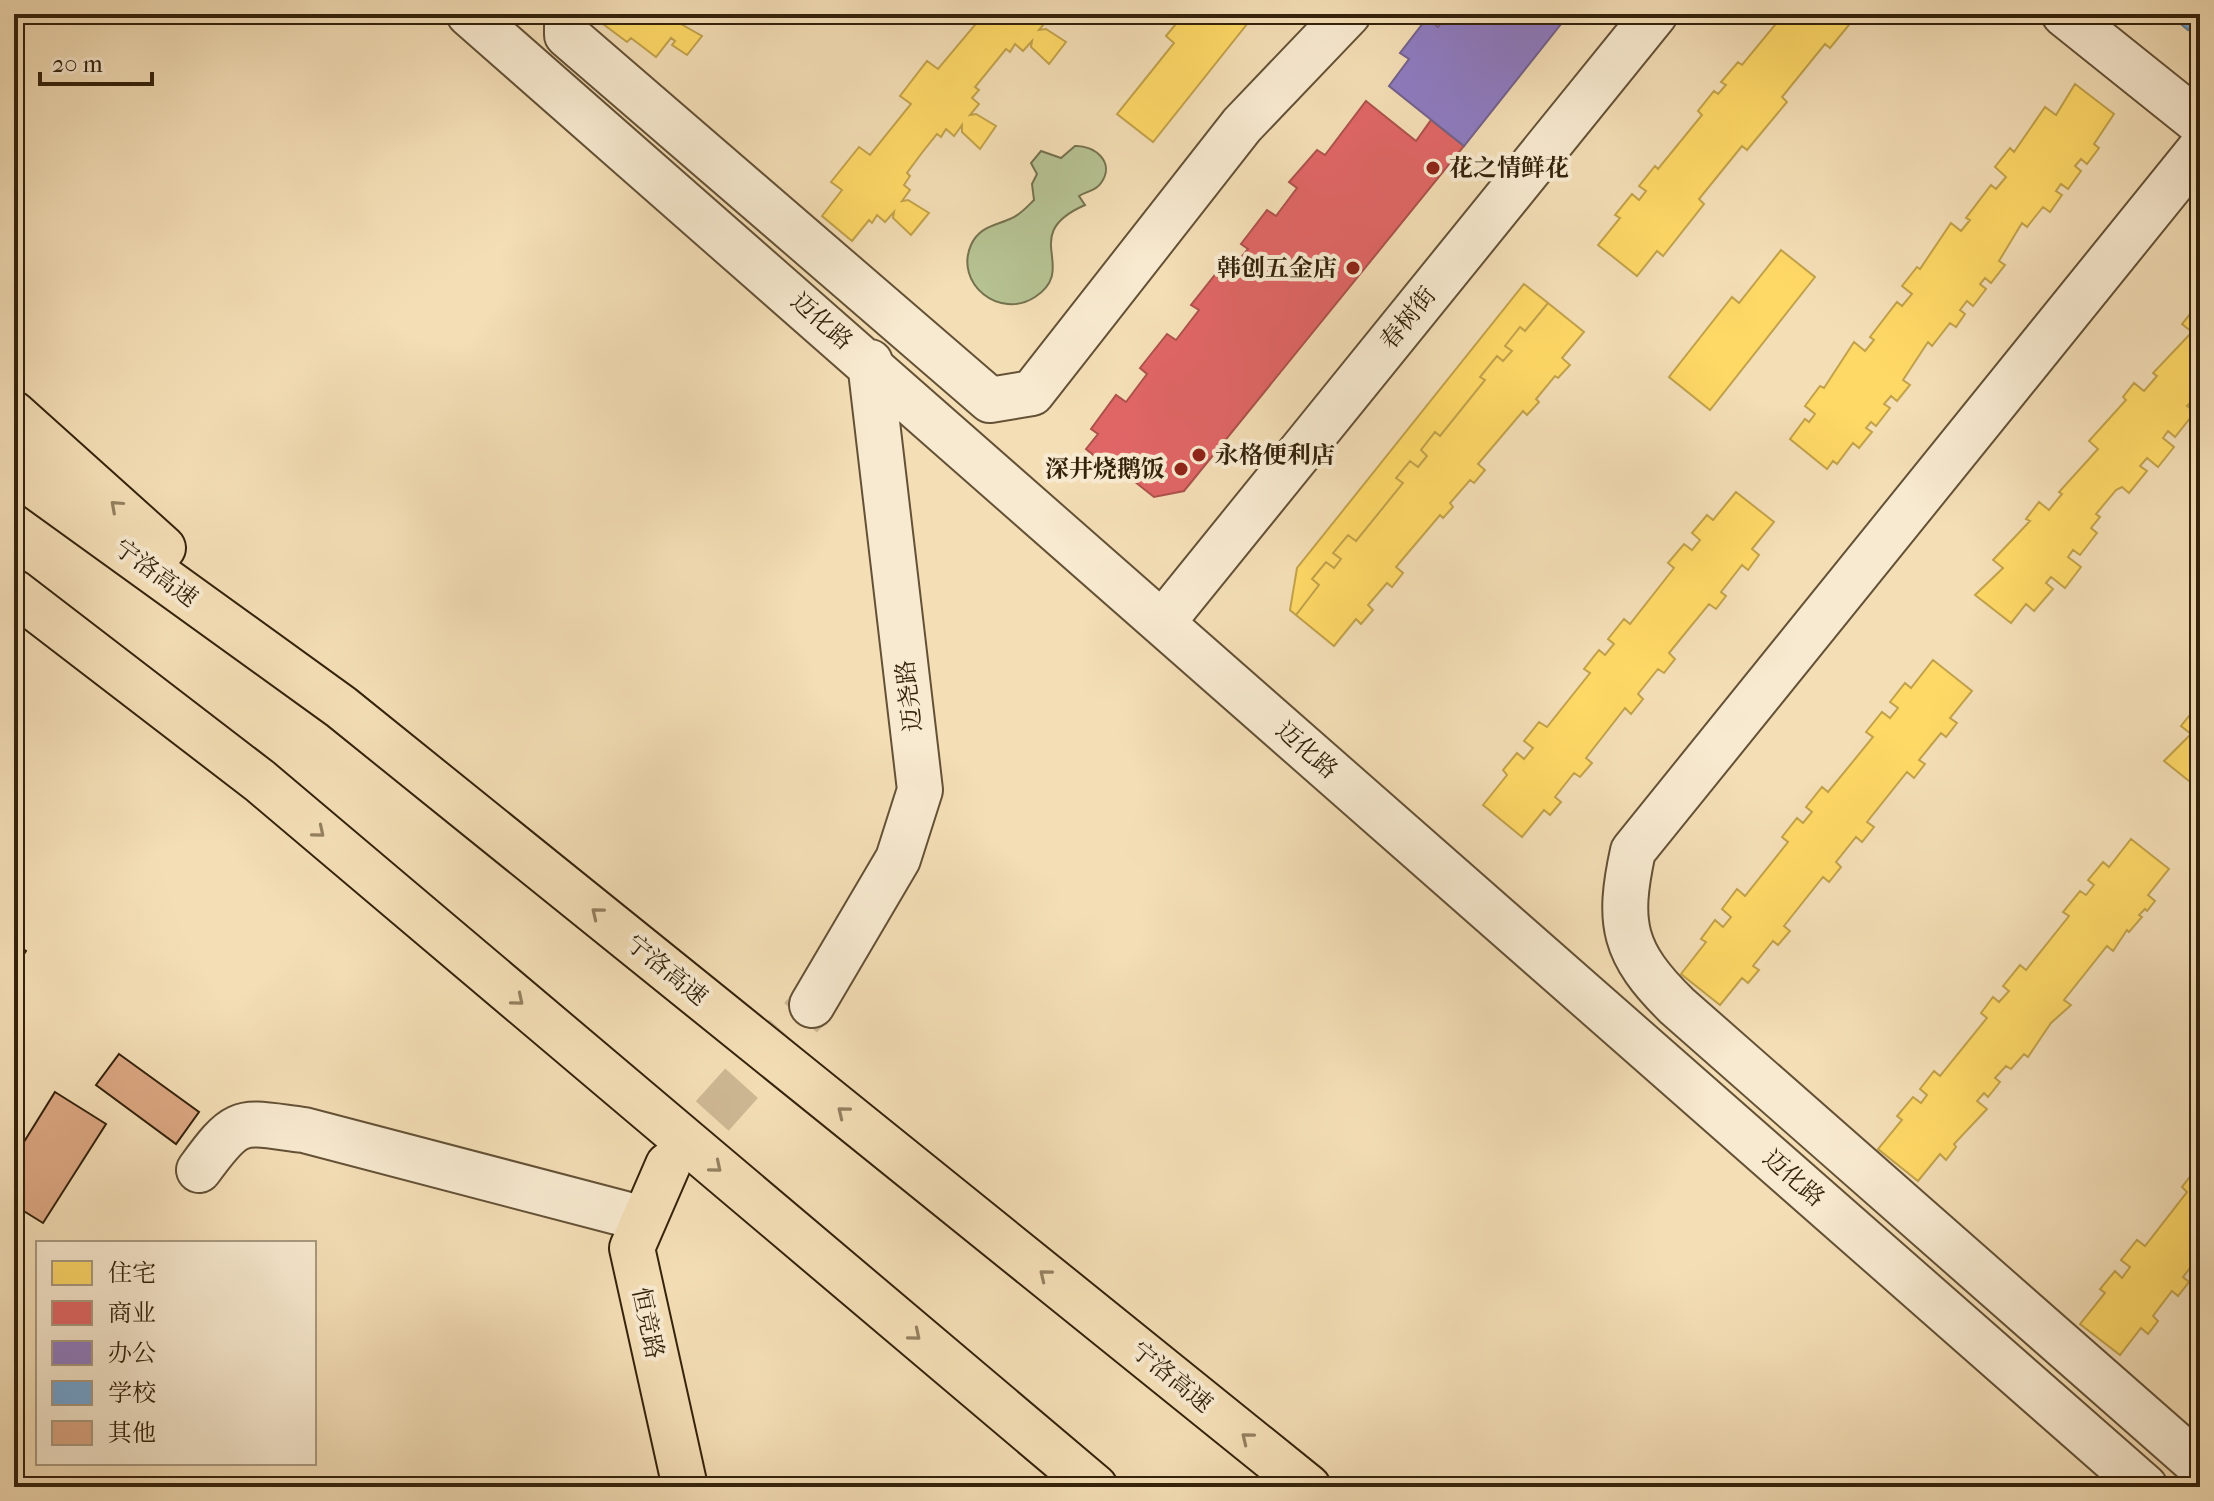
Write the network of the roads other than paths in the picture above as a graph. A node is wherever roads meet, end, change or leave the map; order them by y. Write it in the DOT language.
graph roads {
  1 [pos="469,14"];
  2 [pos="567,14"];
  3 [pos="1348,14"];
  4 [pos="1655,14"];
  5 [pos="2064,14"];
  6 [pos="2200,123"];
  7 [pos="2200,149"];
  8 [pos="870,362"];
  9 [pos="14,414"];
  10 [pos="14,471"];
  11 [pos="14,592"];
  12 [pos="14,607"];
  13 [pos="1162,623"];
  14 [pos="341,707"];
  15 [pos="260,781"];
  16 [pos="812,1005"];
  17 [pos="668,1165"];
  18 [pos="199,1170"];
  19 [pos="644,1219"];
  20 [pos="2200,1466"];
  21 [pos="685,1487"];
  22 [pos="1095,1487"];
  23 [pos="1308,1487"];
  24 [pos="2145,1487"];
  1 -- 8 [label="street, 迈化路"];
  2 -- 3 [label="street"];
  4 -- 13 [label="street, 春树街"];
  5 -- 6 [label="street"];
  7 -- 20 [label="street"];
  8 -- 13 [label="street, 迈化路"];
  8 -- 16 [label="street, 迈尧路"];
  14 -- 9 [label="main road, one-way"];
  10 -- 14 [label="main road, 宁洛高速"];
  11 -- 15 [label="main road"];
  12 -- 15 [label="main road"];
  13 -- 24 [label="street, 迈化路"];
  23 -- 14 [label="main road, 宁洛高速, one-way"];
  15 -- 22 [label="main road, one-way"];
  17 -- 19 [label="main road, 恒竞路"];
  18 -- 19 [label="street"];
  19 -- 21 [label="main road, 恒竞路"];
}
